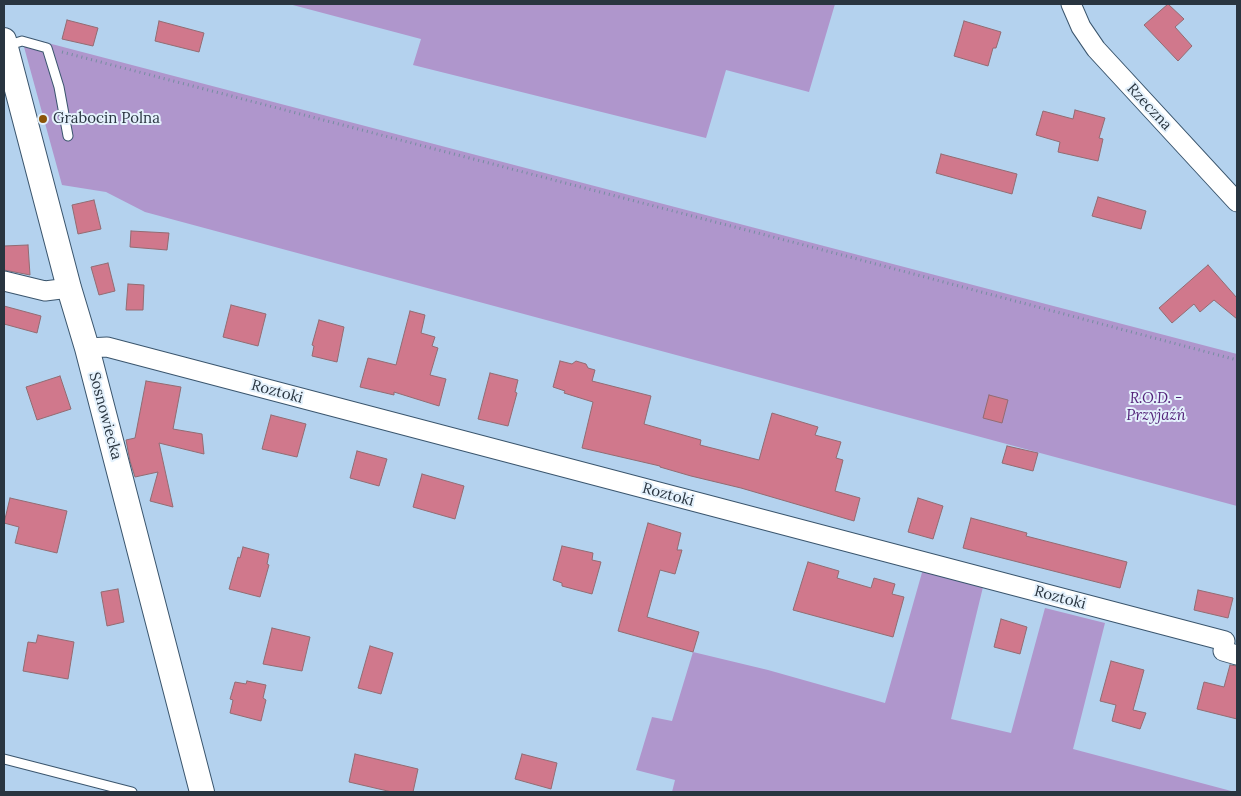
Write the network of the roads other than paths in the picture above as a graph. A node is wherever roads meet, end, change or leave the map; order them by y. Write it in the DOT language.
graph roads {
  1 [pos="1072,4"];
  2 [pos="4,43"];
  3 [pos="68,136"];
  4 [pos="1237,202"];
  5 [pos="4,281"];
  6 [pos="69,288"];
  7 [pos="87,348"];
  8 [pos="1237,655"];
  9 [pos="4,759"];
  10 [pos="132,792"];
  11 [pos="202,792"];
  1 -- 4 [label="street, Rzeczna"];
  2 -- 3 [label="lane"];
  2 -- 6 [label="street, Sosnowiecka"];
  5 -- 6 [label="street"];
  6 -- 7 [label="street, Sosnowiecka"];
  7 -- 8 [label="street, Roztoki"];
  7 -- 11 [label="street, Sosnowiecka"];
  9 -- 10 [label="lane"];
}
